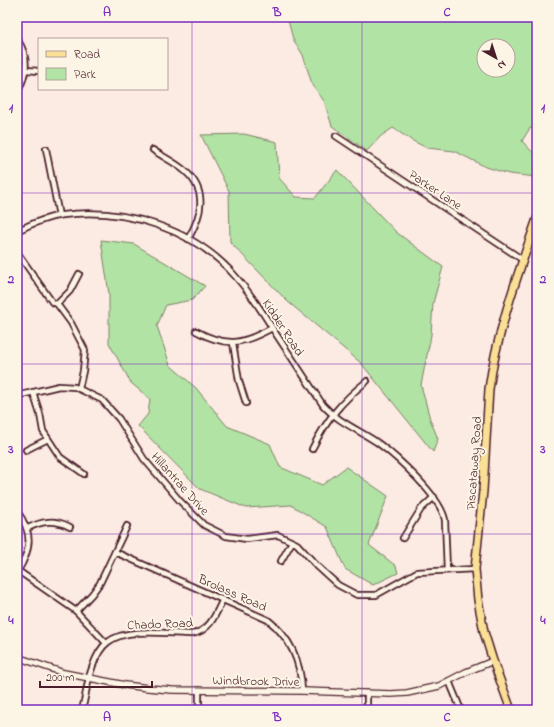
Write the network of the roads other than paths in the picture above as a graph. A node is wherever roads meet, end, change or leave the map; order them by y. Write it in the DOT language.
graph roads {
  1 [pos="17,39"];
  2 [pos="26,70"];
  3 [pos="38,71"];
  4 [pos="17,93"];
  5 [pos="336,136"];
  6 [pos="46,149"];
  7 [pos="153,150"];
  8 [pos="59,216"];
  9 [pos="537,219"];
  10 [pos="17,231"];
  11 [pos="188,239"];
  12 [pos="17,252"];
  13 [pos="523,260"];
  14 [pos="79,274"];
  15 [pos="57,304"];
  16 [pos="272,328"];
  17 [pos="196,331"];
  18 [pos="233,343"];
  19 [pos="367,381"];
  20 [pos="79,388"];
  21 [pos="33,392"];
  22 [pos="17,396"];
  23 [pos="246,402"];
  24 [pos="332,414"];
  25 [pos="48,439"];
  26 [pos="312,449"];
  27 [pos="26,450"];
  28 [pos="84,474"];
  29 [pos="434,497"];
  30 [pos="17,511"];
  31 [pos="127,526"];
  32 [pos="70,527"];
  33 [pos="28,528"];
  34 [pos="403,538"];
  35 [pos="292,542"];
  36 [pos="115,552"];
  37 [pos="281,561"];
  38 [pos="475,569"];
  39 [pos="447,570"];
  40 [pos="17,571"];
  41 [pos="223,599"];
  42 [pos="76,611"];
  43 [pos="106,643"];
  44 [pos="17,656"];
  45 [pos="493,660"];
  46 [pos="89,679"];
  47 [pos="450,681"];
  48 [pos="199,690"];
  49 [pos="302,691"];
  50 [pos="367,693"];
  51 [pos="82,710"];
  52 [pos="199,710"];
  53 [pos="367,710"];
  54 [pos="461,710"];
  55 [pos="511,710"];
  1 -- 2 [label="street"];
  2 -- 3 [label="street"];
  2 -- 4 [label="street"];
  5 -- 13 [label="street, Parker Lane"];
  6 -- 8 [label="street"];
  7 -- 11 [label="street"];
  8 -- 10 [label="street, Kidder Road"];
  8 -- 11 [label="street, Kidder Road"];
  9 -- 13 [label="main road, Piscataway Road"];
  11 -- 16 [label="street, Kidder Road"];
  12 -- 15 [label="street"];
  13 -- 38 [label="main road, Piscataway Road"];
  14 -- 15 [label="street"];
  15 -- 20 [label="street"];
  16 -- 18 [label="street"];
  16 -- 24 [label="street, Kidder Road"];
  17 -- 18 [label="street"];
  18 -- 23 [label="street"];
  19 -- 24 [label="street"];
  20 -- 21 [label="street, Hillantrae Drive"];
  20 -- 35 [label="street, Hillantrae Drive"];
  21 -- 22 [label="street, Hillantrae Drive"];
  21 -- 25 [label="street"];
  24 -- 26 [label="street"];
  24 -- 29 [label="street, Kidder Road"];
  25 -- 27 [label="street"];
  25 -- 28 [label="street"];
  29 -- 34 [label="street"];
  29 -- 39 [label="street, Kidder Road"];
  30 -- 33 [label="street"];
  31 -- 36 [label="street"];
  32 -- 33 [label="street"];
  33 -- 40 [label="street"];
  35 -- 37 [label="street"];
  35 -- 39 [label="street, Hillantrae Drive"];
  36 -- 41 [label="street, Brolass Road"];
  36 -- 42 [label="street"];
  38 -- 39 [label="street, Hillantrae Drive"];
  38 -- 45 [label="main road, Piscataway Road"];
  40 -- 42 [label="street"];
  41 -- 43 [label="street, Chado Road"];
  41 -- 49 [label="street, Brolass Road"];
  42 -- 43 [label="street"];
  43 -- 46 [label="street"];
  44 -- 46 [label="street, Windbrook Drive"];
  45 -- 47 [label="street, Windbrook Drive"];
  45 -- 55 [label="main road, Piscataway Road"];
  46 -- 48 [label="street, Windbrook Drive"];
  46 -- 51 [label="street"];
  47 -- 50 [label="street, Windbrook Drive"];
  47 -- 54 [label="street"];
  48 -- 49 [label="street, Windbrook Drive"];
  48 -- 52 [label="street"];
  49 -- 50 [label="street, Windbrook Drive"];
  50 -- 53 [label="street"];
}
